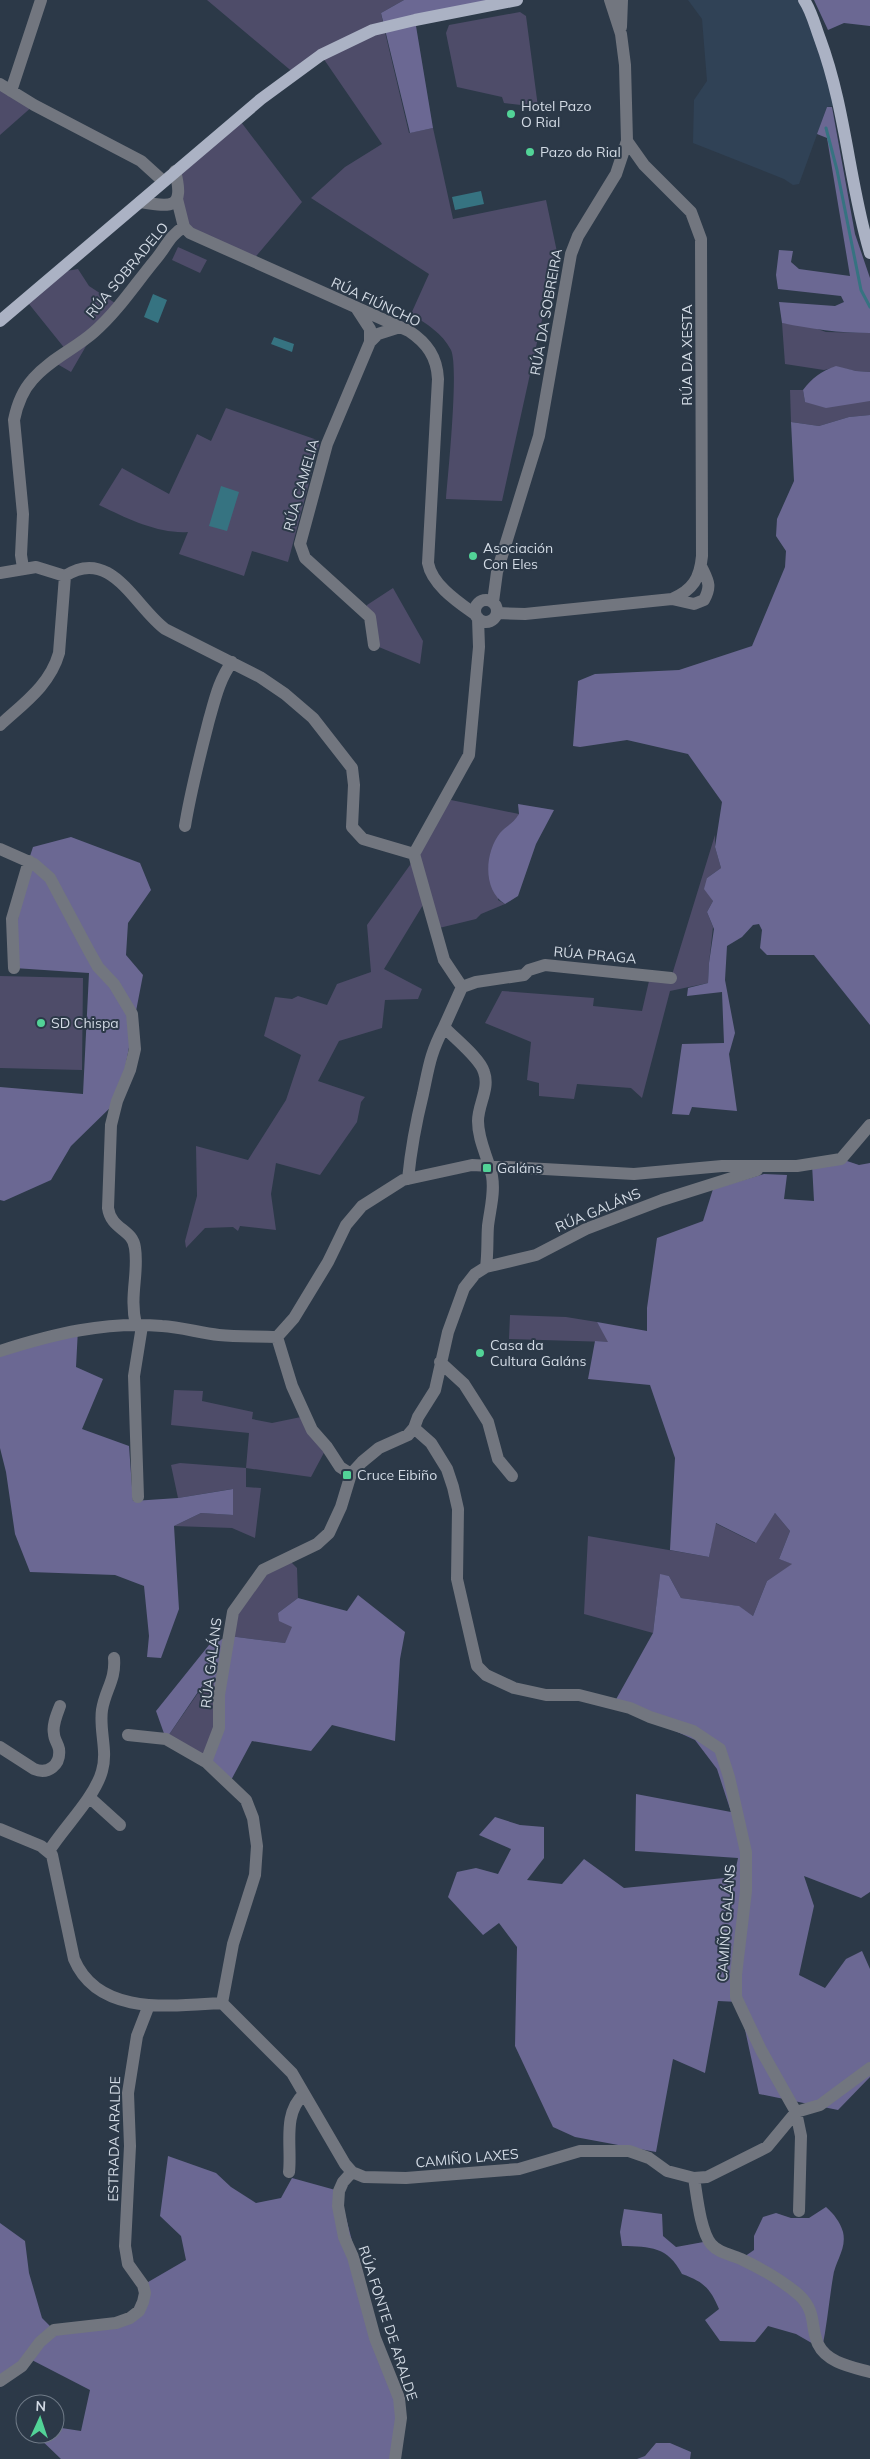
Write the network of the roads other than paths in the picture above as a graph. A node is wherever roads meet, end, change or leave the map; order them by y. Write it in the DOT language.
graph roads {
  1 [pos="41,0"];
  2 [pos="517,0"];
  3 [pos="599,0"];
  4 [pos="804,0"];
  5 [pos="619,2"];
  6 [pos="5,88"];
  7 [pos="627,141"];
  8 [pos="644,165"];
  9 [pos="175,171"];
  10 [pos="616,174"];
  11 [pos="162,183"];
  12 [pos="177,199"];
  13 [pos="140,202"];
  14 [pos="166,207"];
  15 [pos="183,225"];
  16 [pos="870,253"];
  17 [pos="357,309"];
  18 [pos="381,319"];
  19 [pos="0,321"];
  20 [pos="400,327"];
  21 [pos="373,335"];
  22 [pos="701,566"];
  23 [pos="23,568"];
  24 [pos="0,573"];
  25 [pos="66,576"];
  26 [pos="454,597"];
  27 [pos="672,599"];
  28 [pos="491,609"];
  29 [pos="477,617"];
  30 [pos="374,645"];
  31 [pos="479,647"];
  32 [pos="232,662"];
  33 [pos="0,725"];
  34 [pos="185,826"];
  35 [pos="0,848"];
  36 [pos="414,854"];
  37 [pos="28,861"];
  38 [pos="6,924"];
  39 [pos="14,968"];
  40 [pos="671,978"];
  41 [pos="462,987"];
  42 [pos="444,1027"];
  43 [pos="870,1125"];
  44 [pos="488,1165"];
  45 [pos="763,1165"];
  46 [pos="722,1166"];
  47 [pos="408,1179"];
  48 [pos="722,1181"];
  49 [pos="486,1267"];
  50 [pos="139,1325"];
  51 [pos="277,1337"];
  52 [pos="0,1351"];
  53 [pos="440,1362"];
  54 [pos="414,1428"];
  55 [pos="351,1474"];
  56 [pos="512,1476"];
  57 [pos="138,1497"];
  58 [pos="114,1658"];
  59 [pos="60,1706"];
  60 [pos="128,1735"];
  61 [pos="0,1747"];
  62 [pos="206,1762"];
  63 [pos="89,1797"];
  64 [pos="120,1825"];
  65 [pos="0,1829"];
  66 [pos="49,1851"];
  67 [pos="222,2003"];
  68 [pos="149,2005"];
  69 [pos="870,2068"];
  70 [pos="304,2094"];
  71 [pos="796,2112"];
  72 [pos="289,2172"];
  73 [pos="352,2172"];
  74 [pos="694,2178"];
  75 [pos="798,2211"];
  76 [pos="870,2372"];
  77 [pos="0,2381"];
  78 [pos="395,2459"];
  1 -- 6 [label="street"];
  2 -- 9 [label="main road"];
  3 -- 5 [label="street, RÚA DA SOBREIRA"];
  4 -- 16 [label="main road"];
  5 -- 7 [label="street, RÚA DA SOBREIRA"];
  6 -- 11 [label="street"];
  7 -- 8 [label="street, RÚA DA XESTA"];
  7 -- 10 [label="street, RÚA DA SOBREIRA"];
  8 -- 10 [label="street"];
  8 -- 22 [label="street, RÚA DA XESTA"];
  9 -- 11 [label="main road"];
  9 -- 12 [label="street"];
  10 -- 28 [label="street, RÚA DA SOBREIRA"];
  11 -- 13 [label="main road"];
  11 -- 14 [label="street"];
  12 -- 14 [label="street"];
  12 -- 15 [label="street"];
  13 -- 14 [label="street"];
  13 -- 19 [label="main road"];
  14 -- 15 [label="street, RÚA FIÚNCHO"];
  15 -- 17 [label="street, RÚA FIÚNCHO"];
  15 -- 23 [label="street, RÚA SOBRADELO"];
  17 -- 18 [label="street, RÚA FIÚNCHO"];
  17 -- 21 [label="street"];
  18 -- 20 [label="street, RÚA FIÚNCHO"];
  18 -- 21 [label="street, RÚA CAMELIA"];
  20 -- 21 [label="street"];
  20 -- 26 [label="street, RÚA FIÚNCHO"];
  21 -- 30 [label="street, RÚA CAMELIA"];
  22 -- 27 [label="street, RÚA DA XESTA"];
  22 -- 27 [label="street, RÚA DA XESTA"];
  23 -- 24 [label="street"];
  23 -- 25 [label="street"];
  25 -- 32 [label="street"];
  25 -- 33 [label="street"];
  26 -- 28 [label="street"];
  26 -- 29 [label="street, RÚA FIÚNCHO"];
  27 -- 28 [label="street, RÚA DA XESTA"];
  28 -- 29 [label="street"];
  28 -- 29 [label="street"];
  28 -- 31 [label="street, RÚA DA SOBREIRA"];
  29 -- 31 [label="street, RÚA DA SOBREIRA"];
  31 -- 36 [label="street, RÚA DA SOBREIRA"];
  32 -- 34 [label="street"];
  32 -- 36 [label="street"];
  35 -- 37 [label="street"];
  36 -- 41 [label="street"];
  37 -- 38 [label="street"];
  37 -- 50 [label="street"];
  38 -- 39 [label="street"];
  40 -- 41 [label="street, RÚA PRAGA"];
  41 -- 42 [label="street"];
  42 -- 44 [label="street"];
  42 -- 47 [label="street"];
  43 -- 45 [label="street"];
  44 -- 46 [label="street"];
  44 -- 47 [label="street"];
  44 -- 49 [label="street"];
  45 -- 46 [label="street"];
  45 -- 48 [label="street, RÚA GALÁNS"];
  46 -- 48 [label="street"];
  47 -- 51 [label="street"];
  48 -- 49 [label="street, RÚA GALÁNS"];
  49 -- 53 [label="street, RÚA GALÁNS"];
  50 -- 51 [label="street"];
  50 -- 52 [label="street"];
  50 -- 57 [label="street"];
  51 -- 55 [label="street"];
  53 -- 54 [label="street, RÚA GALÁNS"];
  53 -- 56 [label="street"];
  54 -- 55 [label="street"];
  54 -- 71 [label="street, CAMIÑO GALÁNS"];
  55 -- 62 [label="street, RÚA GALÁNS"];
  58 -- 63 [label="street"];
  59 -- 61 [label="street"];
  60 -- 62 [label="street"];
  62 -- 67 [label="street"];
  63 -- 64 [label="street"];
  63 -- 66 [label="street"];
  65 -- 66 [label="street"];
  66 -- 68 [label="street"];
  67 -- 68 [label="street"];
  67 -- 70 [label="street"];
  68 -- 77 [label="street, ESTRADA ARALDE"];
  69 -- 71 [label="street"];
  70 -- 72 [label="street"];
  70 -- 73 [label="street"];
  71 -- 74 [label="street"];
  71 -- 75 [label="street, CAMIÑO GALÁNS"];
  73 -- 74 [label="street, CAMIÑO LAXES"];
  73 -- 78 [label="street, RÚA FONTE DE ARALDE"];
  74 -- 76 [label="street"];
}
